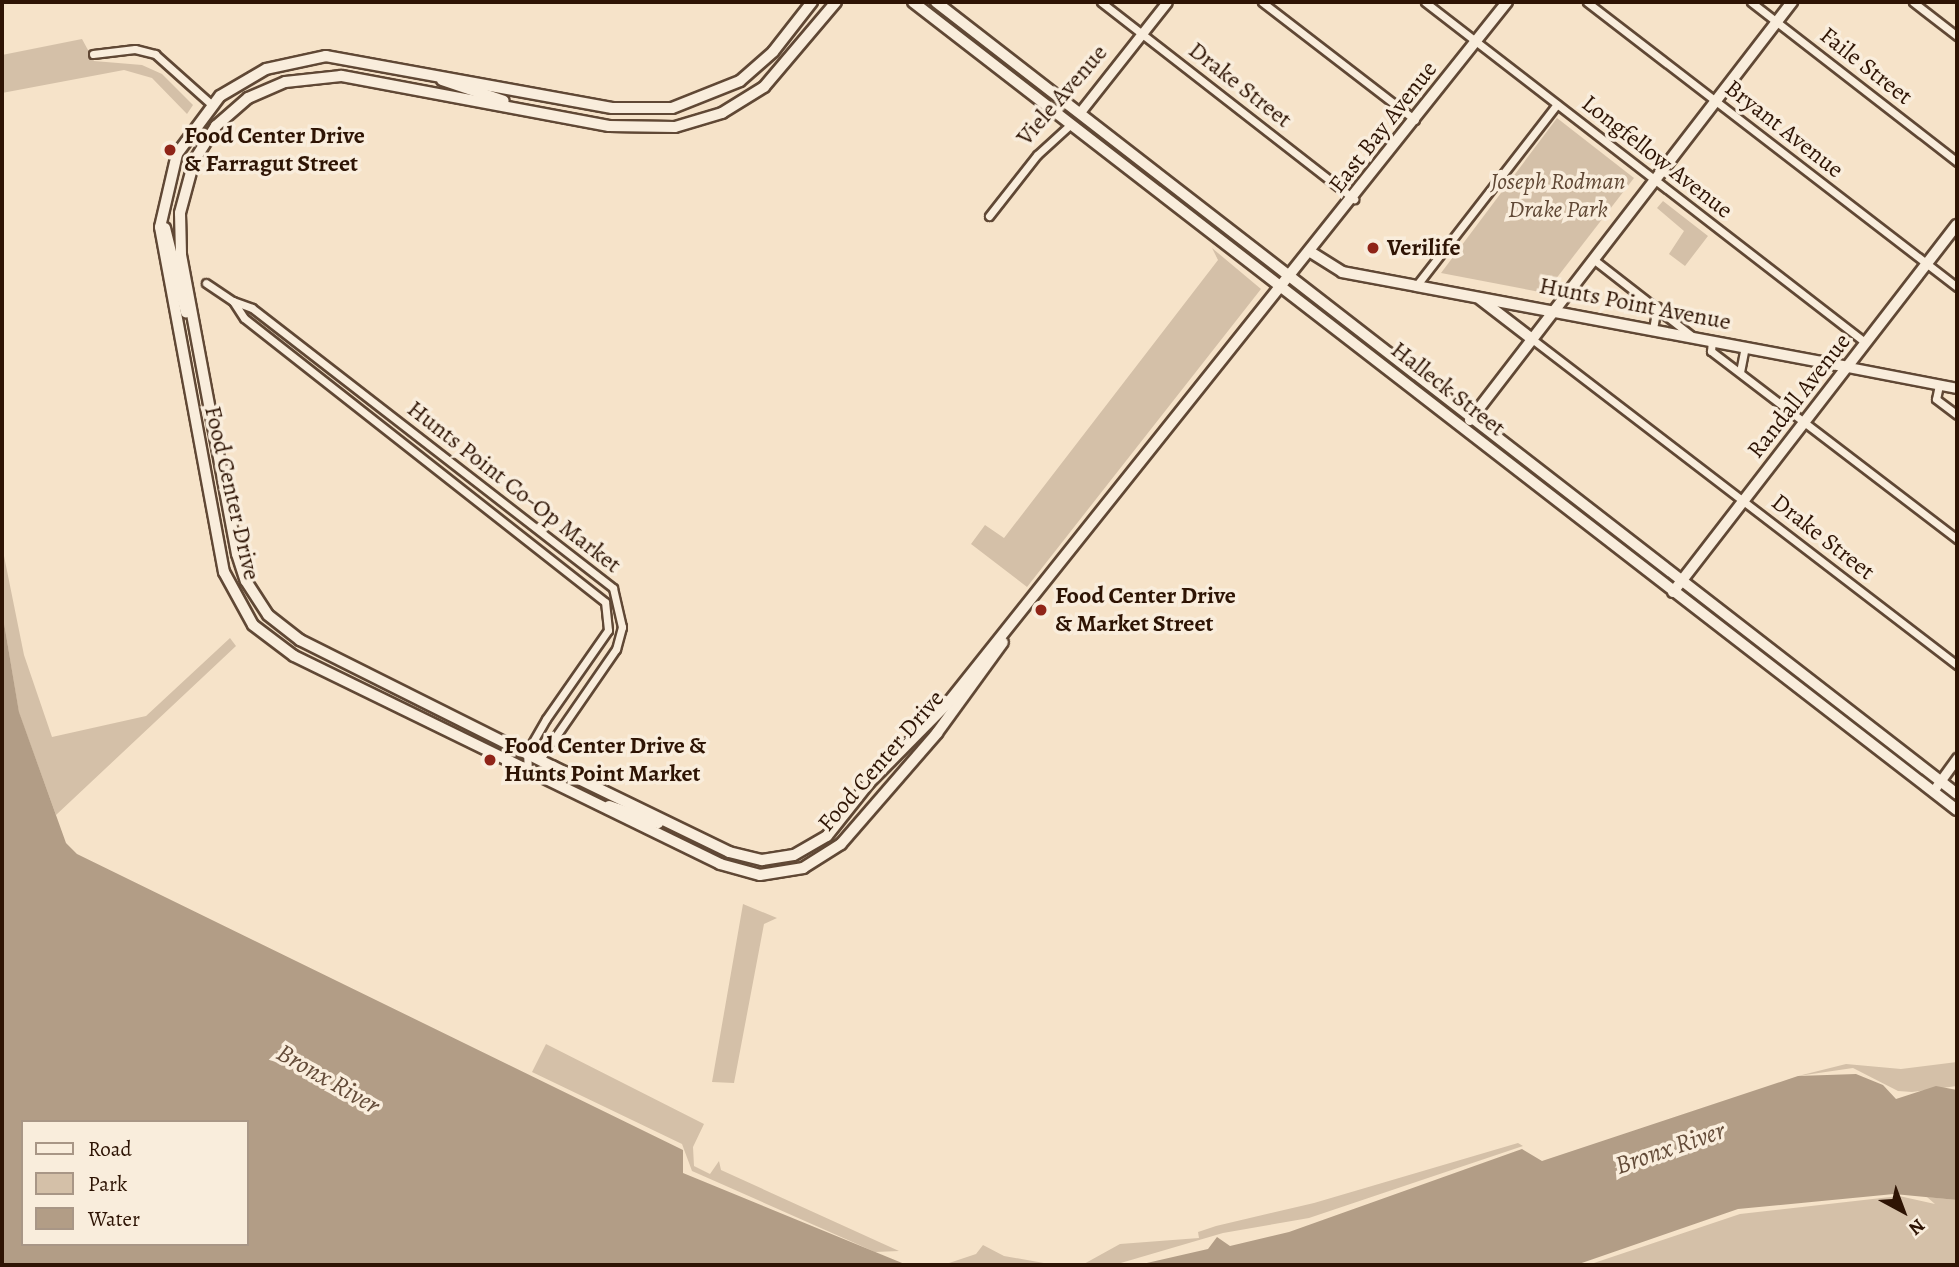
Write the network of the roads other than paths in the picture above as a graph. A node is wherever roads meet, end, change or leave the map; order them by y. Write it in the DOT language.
graph roads {
  1 [pos="812,2"];
  2 [pos="836,2"];
  3 [pos="913,2"];
  4 [pos="936,2"];
  5 [pos="1101,2"];
  6 [pos="1167,2"];
  7 [pos="1262,2"];
  8 [pos="1425,2"];
  9 [pos="1507,2"];
  10 [pos="1587,2"];
  11 [pos="1751,2"];
  12 [pos="1792,2"];
  13 [pos="1913,2"];
  14 [pos="1777,22"];
  15 [pos="1142,33"];
  16 [pos="1957,36"];
  17 [pos="1476,41"];
  18 [pos="93,54"];
  19 [pos="419,70"];
  20 [pos="1716,101"];
  21 [pos="212,104"];
  22 [pos="1557,104"];
  23 [pos="534,112"];
  24 [pos="1080,113"];
  25 [pos="1415,120"];
  26 [pos="1071,124"];
  27 [pos="1957,162"];
  28 [pos="1655,179"];
  29 [pos="1354,199"];
  30 [pos="161,212"];
  31 [pos="989,216"];
  32 [pos="1957,225"];
  33 [pos="1309,251"];
  34 [pos="1593,259"];
  35 [pos="1927,264"];
  36 [pos="1287,275"];
  37 [pos="206,283"];
  38 [pos="1278,285"];
  39 [pos="1416,286"];
  40 [pos="1957,288"];
  41 [pos="1480,299"];
  42 [pos="233,301"];
  43 [pos="1657,306"];
  44 [pos="1555,309"];
  45 [pos="1653,329"];
  46 [pos="1692,336"];
  47 [pos="1532,339"];
  48 [pos="1712,340"];
  49 [pos="1866,343"];
  50 [pos="197,345"];
  51 [pos="1745,347"];
  52 [pos="1848,367"];
  53 [pos="1740,372"];
  54 [pos="1939,385"];
  55 [pos="1957,388"];
  56 [pos="1957,415"];
  57 [pos="1473,416"];
  58 [pos="1806,421"];
  59 [pos="1464,427"];
  60 [pos="1744,500"];
  61 [pos="1957,539"];
  62 [pos="1684,580"];
  63 [pos="1674,592"];
  64 [pos="1013,625"];
  65 [pos="1957,665"];
  66 [pos="527,752"];
  67 [pos="1957,758"];
  68 [pos="540,759"];
  69 [pos="528,771"];
  70 [pos="1940,780"];
  71 [pos="1933,791"];
  72 [pos="1957,794"];
  73 [pos="595,803"];
  74 [pos="1957,810"];
  75 [pos="686,831"];
  1 -- 19 [label="main road, Food Center Drive"];
  2 -- 23 [label="main road, Food Center Drive"];
  3 -- 26 [label="main road, Halleck Street"];
  4 -- 24 [label="main road, Halleck Street"];
  5 -- 15 [label="street, Drake Street"];
  6 -- 15 [label="street, Viele Avenue"];
  7 -- 25 [label="street"];
  8 -- 17 [label="street, Longfellow Avenue"];
  9 -- 17 [label="main road, East Bay Avenue"];
  10 -- 20 [label="street, Bryant Avenue"];
  11 -- 14 [label="street, Faile Street"];
  12 -- 14 [label="main road"];
  13 -- 16 [label="street"];
  14 -- 20 [label="main road"];
  14 -- 27 [label="street, Faile Street"];
  15 -- 24 [label="street, Viele Avenue"];
  15 -- 29 [label="street, Drake Street"];
  17 -- 22 [label="street, Longfellow Avenue"];
  17 -- 25 [label="main road, East Bay Avenue"];
  18 -- 21 [label="street"];
  19 -- 21 [label="main road, Food Center Drive"];
  19 -- 23 [label="main road"];
  20 -- 28 [label="main road"];
  20 -- 35 [label="street, Bryant Avenue"];
  21 -- 30 [label="main road, Food Center Drive"];
  22 -- 28 [label="street, Longfellow Avenue"];
  22 -- 39 [label="street"];
  23 -- 50 [label="main road, Food Center Drive"];
  24 -- 26 [label="main road, Viele Avenue"];
  24 -- 36 [label="main road, Halleck Street"];
  25 -- 29 [label="main road, East Bay Avenue"];
  26 -- 31 [label="street, Viele Avenue"];
  26 -- 38 [label="main road, Halleck Street"];
  28 -- 34 [label="main road"];
  28 -- 49 [label="street, Longfellow Avenue"];
  29 -- 33 [label="main road, East Bay Avenue"];
  30 -- 50 [label="main road"];
  30 -- 69 [label="main road, Food Center Drive"];
  32 -- 35 [label="main road, Randall Avenue"];
  33 -- 36 [label="main road, East Bay Avenue"];
  33 -- 39 [label="main road, Hunts Point Avenue"];
  34 -- 43 [label="street"];
  34 -- 44 [label="main road"];
  35 -- 40 [label="street, Bryant Avenue"];
  35 -- 49 [label="main road, Randall Avenue"];
  36 -- 38 [label="main road, Food Center Drive"];
  36 -- 57 [label="main road, Halleck Street"];
  37 -- 42 [label="street, Hunts Point Co-Op Market"];
  38 -- 59 [label="main road, Halleck Street"];
  38 -- 64 [label="main road, Food Center Drive"];
  39 -- 41 [label="main road, Hunts Point Avenue"];
  41 -- 44 [label="main road, Hunts Point Avenue"];
  41 -- 47 [label="main road"];
  42 -- 66 [label="street, Hunts Point Co-Op Market"];
  42 -- 68 [label="street, Hunts Point Co-Op Market"];
  43 -- 45 [label="street"];
  43 -- 46 [label="street"];
  44 -- 45 [label="main road, Hunts Point Avenue"];
  44 -- 47 [label="main road"];
  45 -- 46 [label="main road, Hunts Point Avenue"];
  46 -- 48 [label="main road, Hunts Point Avenue"];
  47 -- 57 [label="main road"];
  47 -- 60 [label="street, Drake Street"];
  48 -- 51 [label="main road, Hunts Point Avenue"];
  48 -- 53 [label="street"];
  49 -- 52 [label="main road, Randall Avenue"];
  50 -- 66 [label="main road, Food Center Drive"];
  51 -- 52 [label="main road, Hunts Point Avenue"];
  51 -- 53 [label="street"];
  52 -- 54 [label="street, Hunts Point Avenue"];
  52 -- 58 [label="main road, Randall Avenue"];
  53 -- 58 [label="street"];
  54 -- 55 [label="street, Hunts Point Avenue"];
  54 -- 56 [label="street"];
  57 -- 59 [label="main road"];
  57 -- 62 [label="main road, Halleck Street"];
  58 -- 60 [label="main road, Randall Avenue"];
  58 -- 61 [label="street"];
  59 -- 63 [label="main road, Halleck Street"];
  60 -- 62 [label="main road, Randall Avenue"];
  60 -- 65 [label="street, Drake Street"];
  62 -- 63 [label="main road, Randall Avenue"];
  62 -- 70 [label="main road, Halleck Street"];
  63 -- 71 [label="main road, Halleck Street"];
  64 -- 73 [label="main road, Food Center Drive"];
  64 -- 75 [label="main road, Food Center Drive"];
  66 -- 68 [label="main road, Food Center Drive"];
  66 -- 69 [label="street"];
  67 -- 70 [label="street"];
  68 -- 75 [label="main road, Food Center Drive"];
  69 -- 73 [label="main road, Food Center Drive"];
  70 -- 71 [label="street"];
  70 -- 72 [label="main road, Halleck Street"];
  71 -- 74 [label="main road, Halleck Street"];
  73 -- 75 [label="main road"];
}
